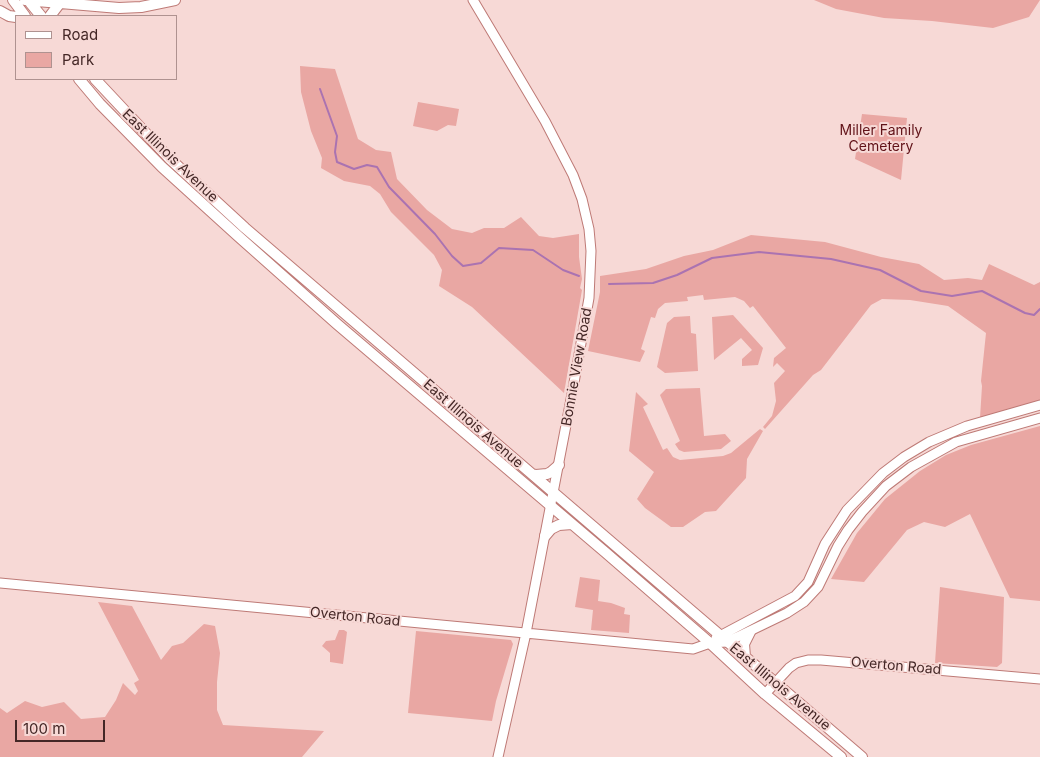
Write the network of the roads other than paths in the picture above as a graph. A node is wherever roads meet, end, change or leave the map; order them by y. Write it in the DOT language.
graph roads {
  1 [pos="13,0"];
  2 [pos="27,0"];
  3 [pos="175,0"];
  4 [pos="473,0"];
  5 [pos="60,3"];
  6 [pos="0,11"];
  7 [pos="25,15"];
  8 [pos="40,15"];
  9 [pos="51,15"];
  10 [pos="15,16"];
  11 [pos="80,80"];
  12 [pos="96,80"];
  13 [pos="109,96"];
  14 [pos="100,104"];
  15 [pos="241,232"];
  16 [pos="386,349"];
  17 [pos="378,359"];
  18 [pos="1040,405"];
  19 [pos="467,418"];
  20 [pos="1040,418"];
  21 [pos="459,428"];
  22 [pos="904,457"];
  23 [pos="559,465"];
  24 [pos="911,467"];
  25 [pos="532,474"];
  26 [pos="554,492"];
  27 [pos="551,506"];
  28 [pos="572,524"];
  29 [pos="545,536"];
  30 [pos="648,573"];
  31 [pos="639,582"];
  32 [pos="0,583"];
  33 [pos="805,586"];
  34 [pos="813,592"];
  35 [pos="750,632"];
  36 [pos="526,633"];
  37 [pos="723,639"];
  38 [pos="710,643"];
  39 [pos="745,657"];
  40 [pos="1040,679"];
  41 [pos="775,683"];
  42 [pos="765,694"];
  43 [pos="498,757"];
  44 [pos="840,757"];
  45 [pos="862,757"];
  1 -- 7 [label="main road"];
  2 -- 5 [label="main road"];
  2 -- 8 [label="main road"];
  3 -- 5 [label="main road"];
  4 -- 23 [label="street, Bonnie View Road"];
  5 -- 9 [label="main road"];
  6 -- 10 [label="main road"];
  11 -- 14 [label="main road, East Illinois Avenue"];
  12 -- 13 [label="main road, East Illinois Avenue"];
  13 -- 14 [label="main road"];
  13 -- 15 [label="main road, East Illinois Avenue"];
  14 -- 15 [label="main road, East Illinois Avenue"];
  15 -- 16 [label="main road, East Illinois Avenue"];
  15 -- 17 [label="main road, East Illinois Avenue"];
  16 -- 17 [label="main road"];
  16 -- 19 [label="main road, East Illinois Avenue"];
  17 -- 21 [label="main road, East Illinois Avenue"];
  18 -- 22 [label="street"];
  19 -- 21 [label="main road"];
  19 -- 25 [label="main road, East Illinois Avenue"];
  20 -- 24 [label="street"];
  21 -- 27 [label="main road, East Illinois Avenue"];
  22 -- 24 [label="street"];
  22 -- 33 [label="street"];
  23 -- 25 [label="main road"];
  23 -- 26 [label="street, Bonnie View Road"];
  24 -- 34 [label="street"];
  25 -- 26 [label="main road, East Illinois Avenue"];
  26 -- 27 [label="street, Bonnie View Road"];
  26 -- 30 [label="main road, East Illinois Avenue"];
  27 -- 28 [label="main road, East Illinois Avenue"];
  27 -- 29 [label="street, Bonnie View Road"];
  28 -- 29 [label="main road"];
  28 -- 31 [label="main road, East Illinois Avenue"];
  29 -- 36 [label="street, Bonnie View Road"];
  30 -- 31 [label="main road"];
  30 -- 37 [label="main road, East Illinois Avenue"];
  31 -- 38 [label="main road, East Illinois Avenue"];
  32 -- 36 [label="street, Overton Road"];
  33 -- 34 [label="street"];
  33 -- 37 [label="street"];
  34 -- 35 [label="street"];
  35 -- 37 [label="street"];
  35 -- 39 [label="main road"];
  36 -- 38 [label="street, Overton Road"];
  36 -- 43 [label="street, Bonnie View Road"];
  37 -- 38 [label="street"];
  37 -- 39 [label="main road, East Illinois Avenue"];
  38 -- 42 [label="main road, East Illinois Avenue"];
  39 -- 41 [label="main road, East Illinois Avenue"];
  40 -- 41 [label="street, Overton Road"];
  41 -- 42 [label="street, Overton Road"];
  41 -- 45 [label="main road, East Illinois Avenue"];
  42 -- 44 [label="main road, East Illinois Avenue"];
}
